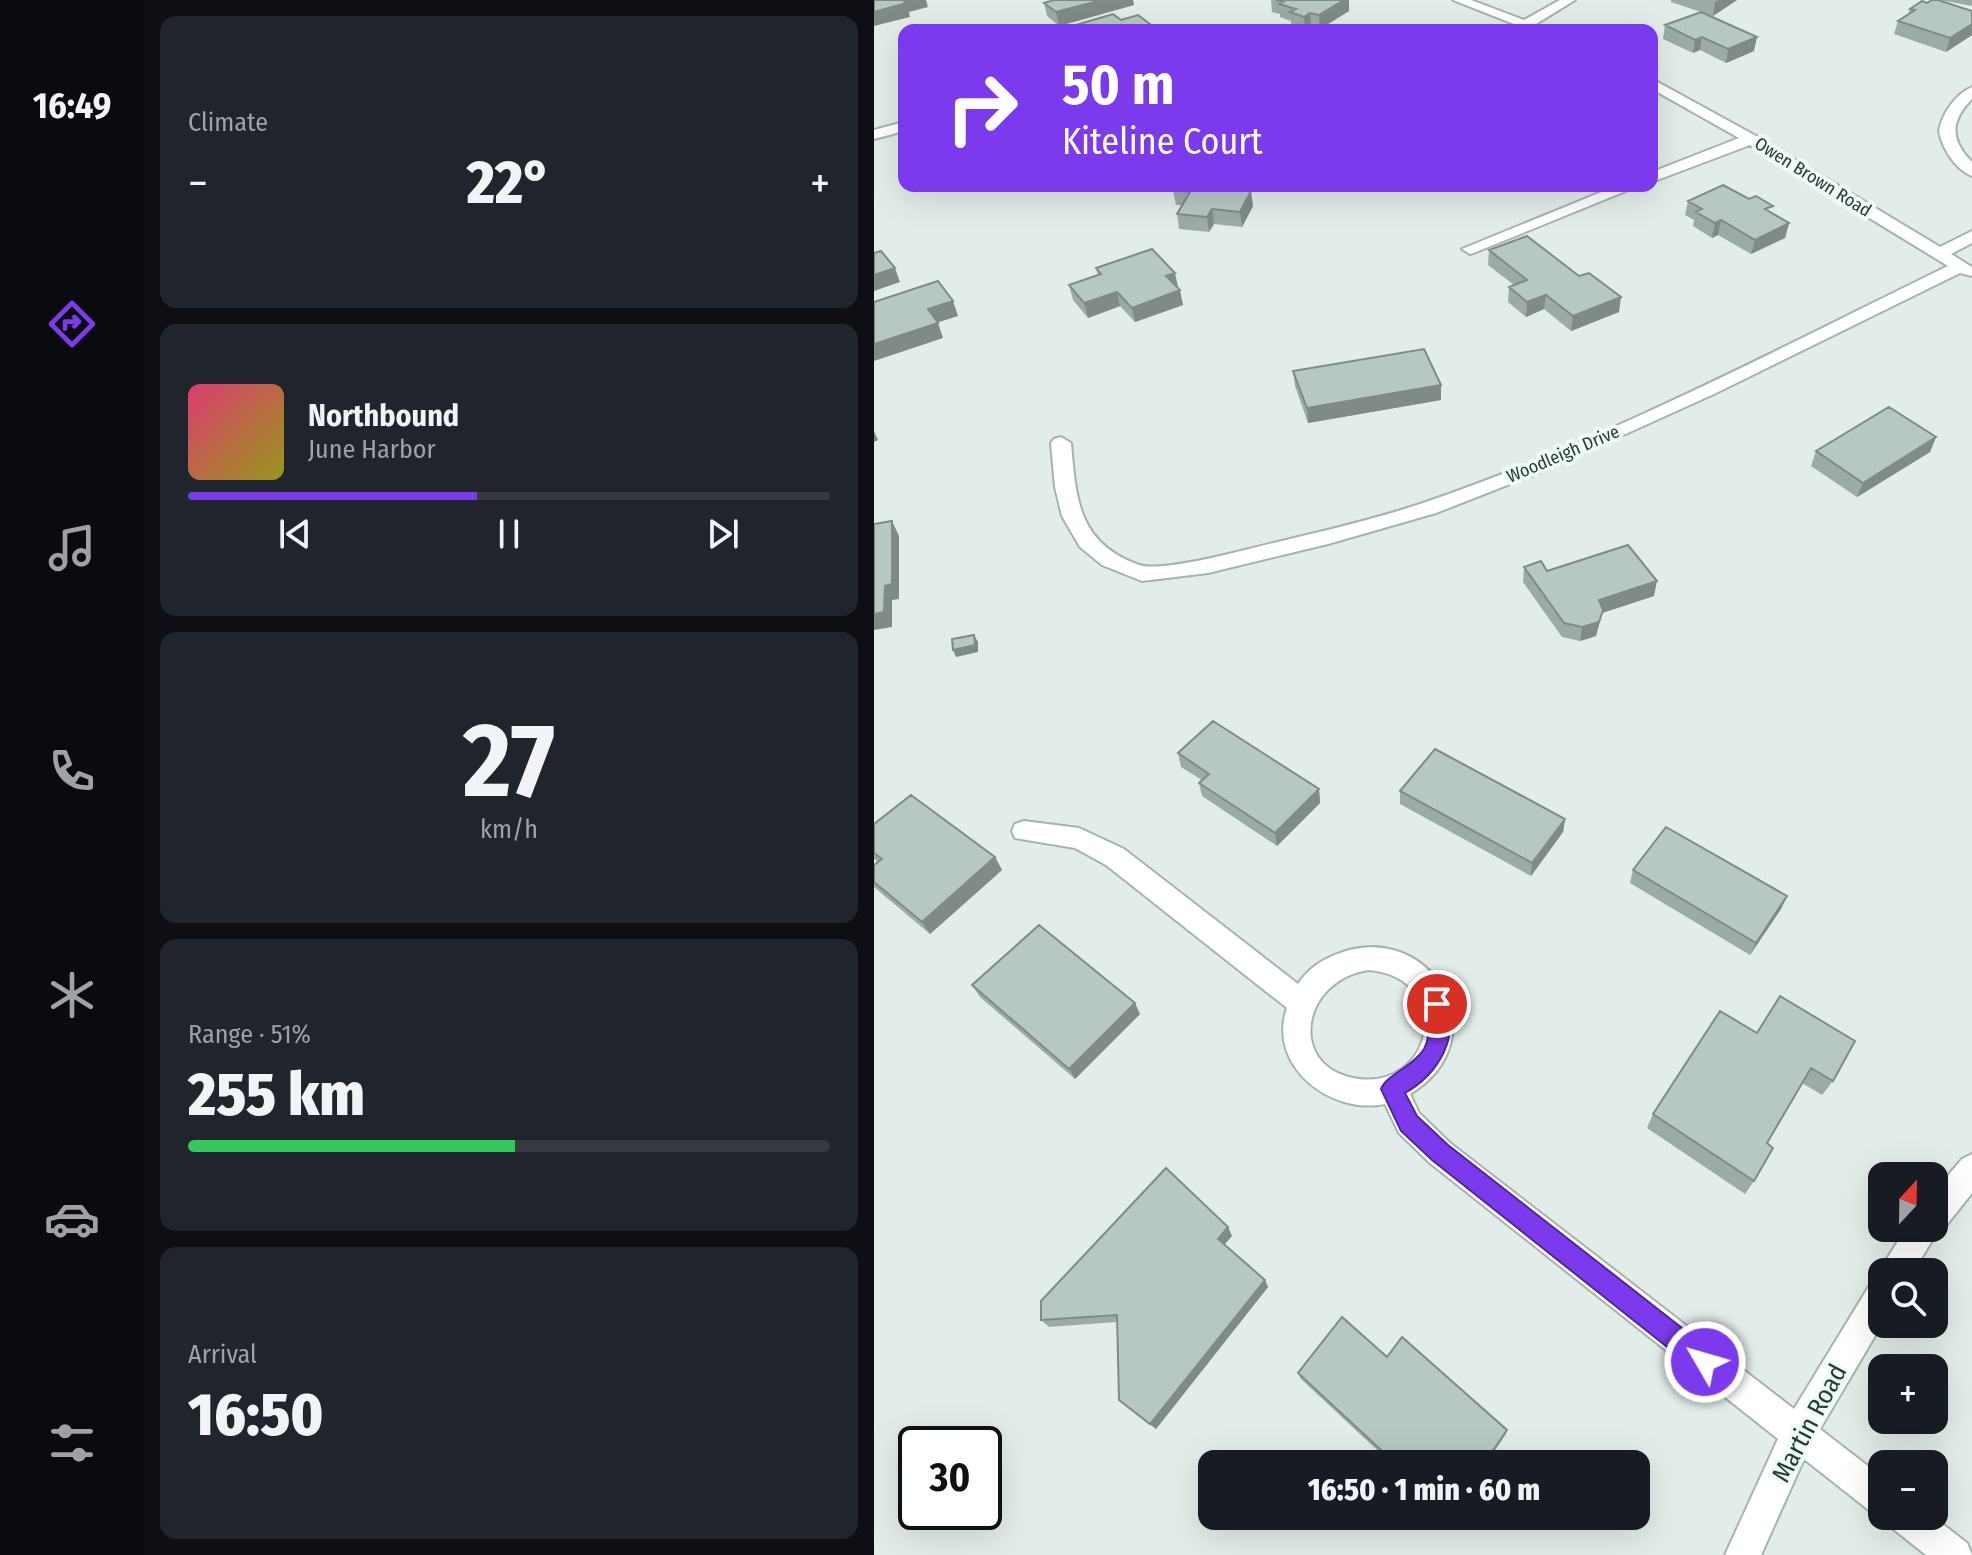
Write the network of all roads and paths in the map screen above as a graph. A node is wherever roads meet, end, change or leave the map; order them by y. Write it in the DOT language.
graph roads {
  1 [pos="1459,0"];
  2 [pos="1569,0"];
  3 [pos="1526,24"];
  4 [pos="1658,86"];
  5 [pos="1972,91"];
  6 [pos="898,128"];
  7 [pos="874,135"];
  8 [pos="1751,139"];
  9 [pos="1972,171"];
  10 [pos="1658,175"];
  11 [pos="1615,192"];
  12 [pos="1972,236"];
  13 [pos="1470,249"];
  14 [pos="1939,254"];
  15 [pos="1966,270"];
  16 [pos="1061,443"];
  17 [pos="1024,831"];
  18 [pos="1300,1002"];
  19 [pos="1392,1089"];
  20 [pos="1972,1169"];
  21 [pos="1948,1199"];
  22 [pos="1868,1317"];
  23 [pos="1797,1435"];
  24 [pos="1868,1488"];
  25 [pos="1922,1530"];
  26 [pos="1743,1555"];
  27 [pos="1955,1555"];
  1 -- 3 [label="street"];
  2 -- 3 [label="street"];
  4 -- 8 [label="street, Owen Brown Road"];
  5 -- 9 [label="street"];
  6 -- 7 [label="street"];
  8 -- 10 [label="street"];
  8 -- 14 [label="street, Owen Brown Road"];
  11 -- 13 [label="street"];
  12 -- 14 [label="street"];
  14 -- 15 [label="street, Owen Brown Road"];
  15 -- 16 [label="street, Woodleigh Drive"];
  17 -- 18 [label="street"];
  18 -- 19 [label="street"];
  18 -- 19 [label="street"];
  19 -- 23 [label="street"];
  20 -- 21 [label="street"];
  22 -- 23 [label="street, Martin Road"];
  23 -- 24 [label="street"];
  23 -- 26 [label="street, Martin Road"];
  25 -- 27 [label="street"];
}
